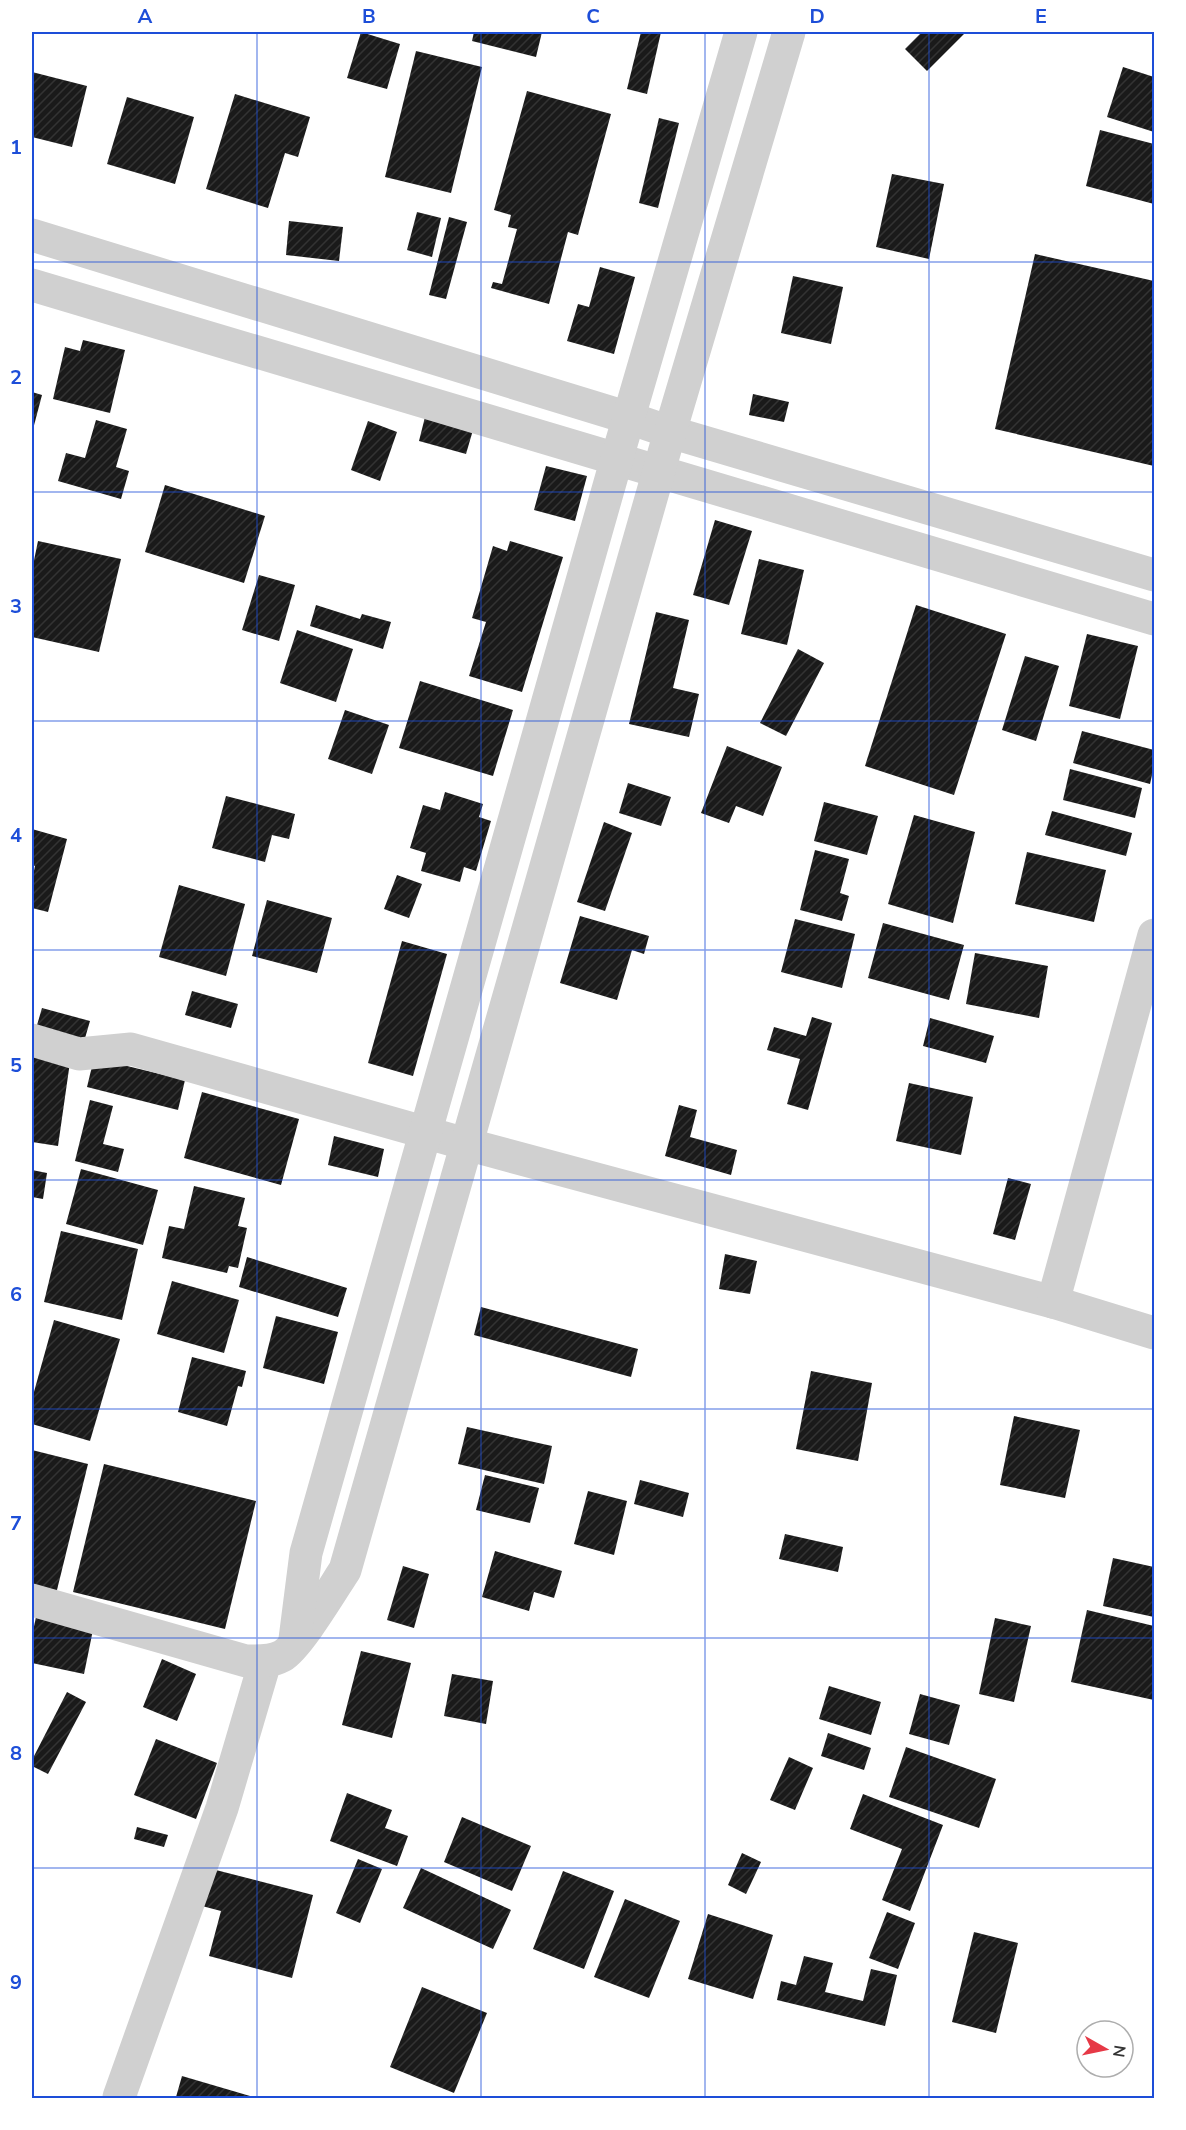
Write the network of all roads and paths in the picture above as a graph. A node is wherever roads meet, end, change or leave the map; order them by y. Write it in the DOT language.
graph roads {
  1 [pos="741,32"];
  2 [pos="789,32"];
  3 [pos="32,235"];
  4 [pos="32,285"];
  5 [pos="629,418"];
  6 [pos="670,432"];
  7 [pos="617,458"];
  8 [pos="659,472"];
  9 [pos="1155,575"];
  10 [pos="1155,619"];
  11 [pos="1155,935"];
  12 [pos="32,1040"];
  13 [pos="426,1132"];
  14 [pos="466,1144"];
  15 [pos="1053,1302"];
  16 [pos="1155,1333"];
  17 [pos="32,1600"];
  18 [pos="294,1645"];
  19 [pos="265,1662"];
  20 [pos="121,2098"];
  1 -- 5 [label="street"];
  2 -- 6 [label="street"];
  3 -- 5 [label="street"];
  4 -- 7 [label="street"];
  5 -- 6 [label="street"];
  5 -- 7 [label="street"];
  6 -- 8 [label="street"];
  6 -- 9 [label="street"];
  7 -- 8 [label="street"];
  7 -- 13 [label="street"];
  8 -- 10 [label="street"];
  8 -- 14 [label="street"];
  11 -- 15 [label="street"];
  12 -- 13 [label="street"];
  13 -- 14 [label="street"];
  13 -- 18 [label="street"];
  14 -- 15 [label="street"];
  14 -- 18 [label="street"];
  15 -- 16 [label="street"];
  17 -- 19 [label="street"];
  18 -- 19 [label="street"];
  19 -- 20 [label="street"];
}
